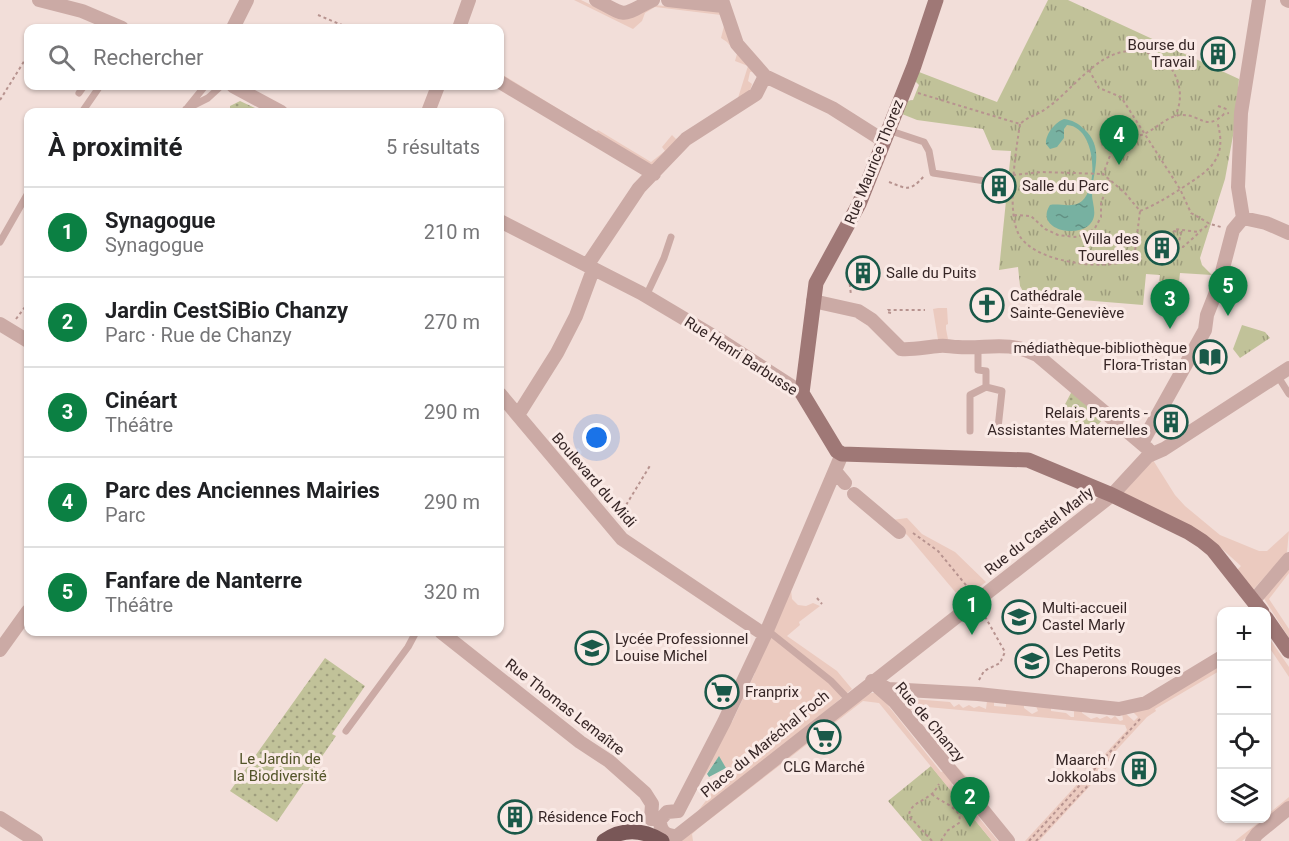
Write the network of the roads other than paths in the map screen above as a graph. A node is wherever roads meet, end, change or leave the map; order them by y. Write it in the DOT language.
graph roads {
  1 [pos="39,0"];
  2 [pos="247,0"];
  3 [pos="469,0"];
  4 [pos="596,0"];
  5 [pos="653,0"];
  6 [pos="668,0"];
  7 [pos="936,0"];
  8 [pos="1259,0"];
  9 [pos="723,3"];
  10 [pos="113,24"];
  11 [pos="235,24"];
  12 [pos="460,24"];
  13 [pos="765,76"];
  14 [pos="504,84"];
  15 [pos="81,90"];
  16 [pos="97,90"];
  17 [pos="202,90"];
  18 [pos="217,90"];
  19 [pos="240,90"];
  20 [pos="436,90"];
  21 [pos="79,93"];
  22 [pos="85,108"];
  23 [pos="187,108"];
  24 [pos="190,108"];
  25 [pos="269,108"];
  26 [pos="430,108"];
  27 [pos="886,136"];
  28 [pos="654,174"];
  29 [pos="985,181"];
  30 [pos="24,200"];
  31 [pos="1243,218"];
  32 [pos="504,223"];
  33 [pos="1289,233"];
  34 [pos="671,237"];
  35 [pos="0,242"];
  36 [pos="591,267"];
  37 [pos="646,296"];
  38 [pos="813,301"];
  39 [pos="4,326"];
  40 [pos="24,338"];
  41 [pos="978,346"];
  42 [pos="1283,371"];
  43 [pos="986,387"];
  44 [pos="802,393"];
  45 [pos="1289,394"];
  46 [pos="504,399"];
  47 [pos="518,415"];
  48 [pos="998,428"];
  49 [pos="970,431"];
  50 [pos="1142,443"];
  51 [pos="1152,453"];
  52 [pos="842,454"];
  53 [pos="835,471"];
  54 [pos="1112,495"];
  55 [pos="899,532"];
  56 [pos="1289,559"];
  57 [pos="1258,606"];
  58 [pos="24,617"];
  59 [pos="1271,628"];
  60 [pos="766,633"];
  61 [pos="414,636"];
  62 [pos="446,636"];
  63 [pos="0,650"];
  64 [pos="1289,651"];
  65 [pos="1217,659"];
  66 [pos="872,681"];
  67 [pos="849,700"];
  68 [pos="346,731"];
  69 [pos="1289,808"];
  70 [pos="691,813"];
  71 [pos="0,818"];
  72 [pos="655,820"];
  73 [pos="638,831"];
  74 [pos="678,837"];
  75 [pos="36,841"];
  76 [pos="603,841"];
  77 [pos="662,841"];
  78 [pos="1008,841"];
  79 [pos="1252,841"];
  1 -- 10 [label="street"];
  2 -- 11 [label="street"];
  3 -- 12 [label="street"];
  4 -- 5 [label="street"];
  6 -- 9 [label="street"];
  7 -- 27 [label="street, Rue Maurice Thorez"];
  8 -- 31 [label="street"];
  9 -- 13 [label="street"];
  13 -- 27 [label="street"];
  13 -- 28 [label="street"];
  14 -- 28 [label="street"];
  15 -- 21 [label="lane"];
  16 -- 22 [label="lane"];
  17 -- 23 [label="lane"];
  18 -- 24 [label="lane"];
  19 -- 25 [label="street"];
  20 -- 26 [label="street"];
  27 -- 29 [label="lane"];
  27 -- 38 [label="street, Rue Maurice Thorez"];
  28 -- 36 [label="street"];
  30 -- 35 [label="lane"];
  31 -- 33 [label="street"];
  31 -- 50 [label="street"];
  32 -- 36 [label="street, Rue Henri Barbusse"];
  34 -- 37 [label="lane"];
  36 -- 37 [label="street, Rue Henri Barbusse"];
  36 -- 47 [label="street"];
  37 -- 44 [label="street, Rue Henri Barbusse"];
  38 -- 41 [label="street"];
  38 -- 44 [label="street, Rue Maurice Thorez"];
  39 -- 40 [label="street"];
  41 -- 43 [label="lane"];
  41 -- 50 [label="street"];
  42 -- 45 [label="lane"];
  42 -- 51 [label="street, Rue du Castel Marly"];
  43 -- 48 [label="lane"];
  43 -- 49 [label="lane"];
  44 -- 52 [label="street, Rue Henri Barbusse"];
  46 -- 47 [label="street, Boulevard du Midi"];
  47 -- 60 [label="street, Boulevard du Midi"];
  50 -- 51 [label="street"];
  51 -- 54 [label="street, Rue du Castel Marly"];
  52 -- 53 [label="street, Place du Maréchal Foch"];
  52 -- 54 [label="street"];
  53 -- 55 [label="street"];
  53 -- 60 [label="street, Place du Maréchal Foch"];
  54 -- 57 [label="street"];
  54 -- 66 [label="street, Rue du Castel Marly"];
  56 -- 57 [label="street"];
  58 -- 63 [label="street"];
  59 -- 64 [label="street"];
  60 -- 67 [label="lane"];
  60 -- 72 [label="street, Place du Maréchal Foch"];
  61 -- 68 [label="lane"];
  62 -- 72 [label="street, Rue Thomas Lemaître"];
  65 -- 66 [label="street"];
  66 -- 67 [label="street, Place du Maréchal Foch"];
  66 -- 78 [label="street, Rue de Chanzy"];
  67 -- 74 [label="street, Place du Maréchal Foch"];
  69 -- 79 [label="street"];
  70 -- 74 [label="street"];
  71 -- 75 [label="street"];
  72 -- 73 [label="street, Place du Maréchal Foch"];
  72 -- 74 [label="street"];
  73 -- 76 [label="main road"];
  73 -- 77 [label="main road"];
}
